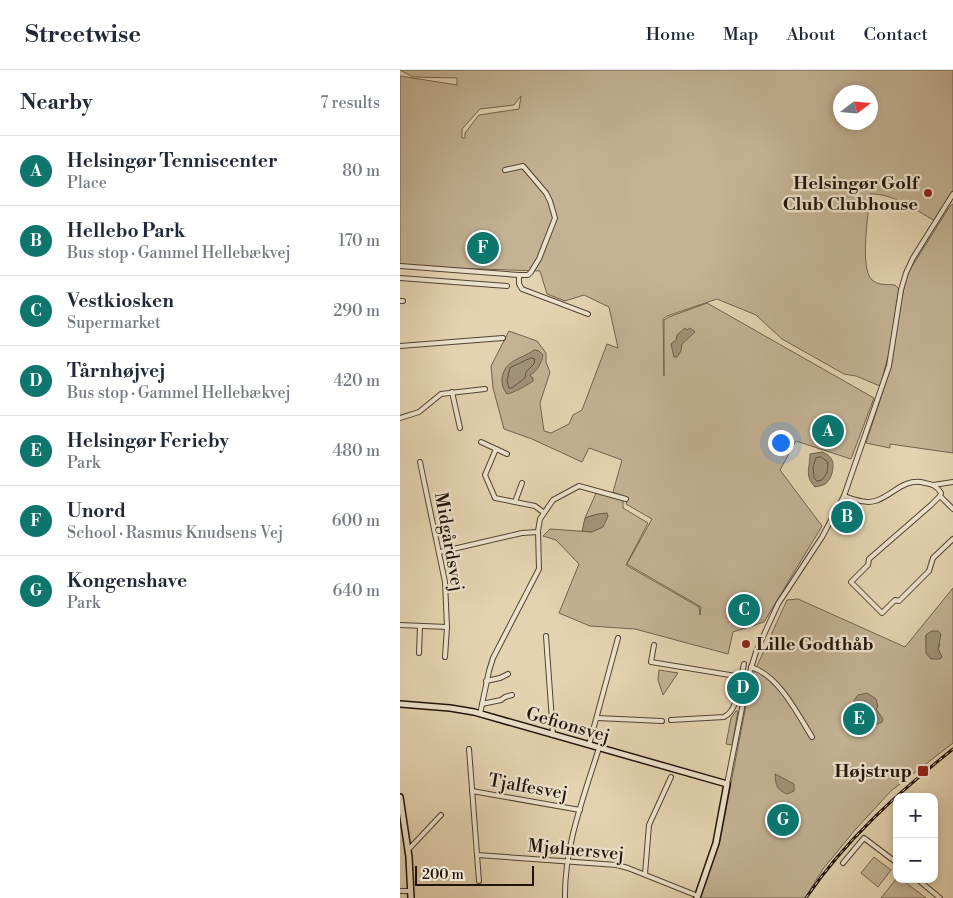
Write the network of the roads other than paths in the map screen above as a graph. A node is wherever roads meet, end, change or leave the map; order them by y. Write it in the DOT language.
graph roads {
  1 [pos="504,170"];
  2 [pos="953,194"];
  3 [pos="952,200"];
  4 [pos="401,266"];
  5 [pos="480,272"];
  6 [pos="519,275"];
  7 [pos="401,278"];
  8 [pos="479,284"];
  9 [pos="507,286"];
  10 [pos="588,314"];
  11 [pos="503,338"];
  12 [pos="400,346"];
  13 [pos="485,389"];
  14 [pos="452,392"];
  15 [pos="400,418"];
  16 [pos="460,428"];
  17 [pos="481,442"];
  18 [pos="496,449"];
  19 [pos="507,454"];
  20 [pos="420,462"];
  21 [pos="953,482"];
  22 [pos="522,483"];
  23 [pos="933,485"];
  24 [pos="844,496"];
  25 [pos="940,496"];
  26 [pos="626,499"];
  27 [pos="515,502"];
  28 [pos="953,509"];
  29 [pos="544,512"];
  30 [pos="538,532"];
  31 [pos="953,539"];
  32 [pos="440,552"];
  33 [pos="400,625"];
  34 [pos="420,626"];
  35 [pos="447,627"];
  36 [pos="546,636"];
  37 [pos="618,638"];
  38 [pos="654,645"];
  39 [pos="419,653"];
  40 [pos="445,657"];
  41 [pos="744,664"];
  42 [pos="751,667"];
  43 [pos="508,674"];
  44 [pos="740,677"];
  45 [pos="748,678"];
  46 [pos="486,681"];
  47 [pos="512,695"];
  48 [pos="400,704"];
  49 [pos="482,704"];
  50 [pos="480,714"];
  51 [pos="597,718"];
  52 [pos="671,720"];
  53 [pos="662,721"];
  54 [pos="553,735"];
  55 [pos="812,736"];
  56 [pos="590,745"];
  57 [pos="599,748"];
  58 [pos="469,749"];
  59 [pos="671,776"];
  60 [pos="727,784"];
  61 [pos="472,791"];
  62 [pos="400,796"];
  63 [pos="580,810"];
  64 [pos="441,815"];
  65 [pos="400,837"];
  66 [pos="407,838"];
  67 [pos="408,850"];
  68 [pos="476,855"];
  69 [pos="893,860"];
  70 [pos="567,862"];
  71 [pos="843,863"];
  72 [pos="644,874"];
  73 [pos="479,881"];
  74 [pos="922,883"];
  75 [pos="400,891"];
  76 [pos="411,891"];
  77 [pos="697,897"];
  78 [pos="411,898"];
  79 [pos="565,898"];
  80 [pos="940,898"];
  1 -- 6 [label="street"];
  2 -- 3 [label="street"];
  3 -- 24 [label="street"];
  4 -- 5 [label="street"];
  4 -- 7 [label="street"];
  5 -- 6 [label="street"];
  5 -- 8 [label="street"];
  6 -- 10 [label="street"];
  7 -- 8 [label="street"];
  8 -- 9 [label="street"];
  11 -- 12 [label="street"];
  13 -- 14 [label="street"];
  14 -- 15 [label="street"];
  14 -- 16 [label="street"];
  17 -- 18 [label="street"];
  18 -- 19 [label="street"];
  18 -- 27 [label="street"];
  20 -- 32 [label="street, Midgårdsvej"];
  21 -- 23 [label="street"];
  22 -- 27 [label="street"];
  23 -- 24 [label="street"];
  23 -- 25 [label="street"];
  24 -- 42 [label="street"];
  25 -- 28 [label="street"];
  25 -- 31 [label="street"];
  26 -- 29 [label="street"];
  27 -- 29 [label="street"];
  29 -- 30 [label="street"];
  30 -- 32 [label="street"];
  30 -- 46 [label="street"];
  32 -- 35 [label="street, Midgårdsvej"];
  33 -- 34 [label="street"];
  34 -- 35 [label="street"];
  34 -- 39 [label="street"];
  35 -- 40 [label="street, Midgårdsvej"];
  36 -- 54 [label="street"];
  37 -- 51 [label="street"];
  38 -- 44 [label="street"];
  41 -- 44 [label="street"];
  42 -- 45 [label="street"];
  42 -- 55 [label="street"];
  43 -- 46 [label="street"];
  44 -- 45 [label="street"];
  44 -- 52 [label="street"];
  45 -- 60 [label="street"];
  46 -- 49 [label="street"];
  47 -- 49 [label="street"];
  48 -- 50 [label="main road, Gefionsvej"];
  49 -- 50 [label="street"];
  50 -- 54 [label="main road, Gefionsvej"];
  51 -- 53 [label="street"];
  51 -- 56 [label="street"];
  54 -- 56 [label="main road, Gefionsvej"];
  56 -- 57 [label="main road, Gefionsvej"];
  57 -- 60 [label="main road, Gefionsvej"];
  57 -- 63 [label="street"];
  58 -- 61 [label="street"];
  59 -- 72 [label="street"];
  60 -- 77 [label="main road"];
  61 -- 63 [label="street, Tjalfesvej"];
  61 -- 68 [label="street"];
  62 -- 66 [label="main road"];
  63 -- 70 [label="street"];
  64 -- 67 [label="street"];
  65 -- 66 [label="street"];
  66 -- 67 [label="main road"];
  67 -- 76 [label="main road"];
  68 -- 70 [label="street, Mjølnersvej"];
  68 -- 73 [label="street"];
  69 -- 71 [label="street"];
  70 -- 72 [label="street, Mjølnersvej"];
  70 -- 79 [label="street"];
  72 -- 77 [label="street, Mjølnersvej"];
  74 -- 80 [label="street"];
  75 -- 76 [label="street"];
  76 -- 78 [label="main road"];
}
